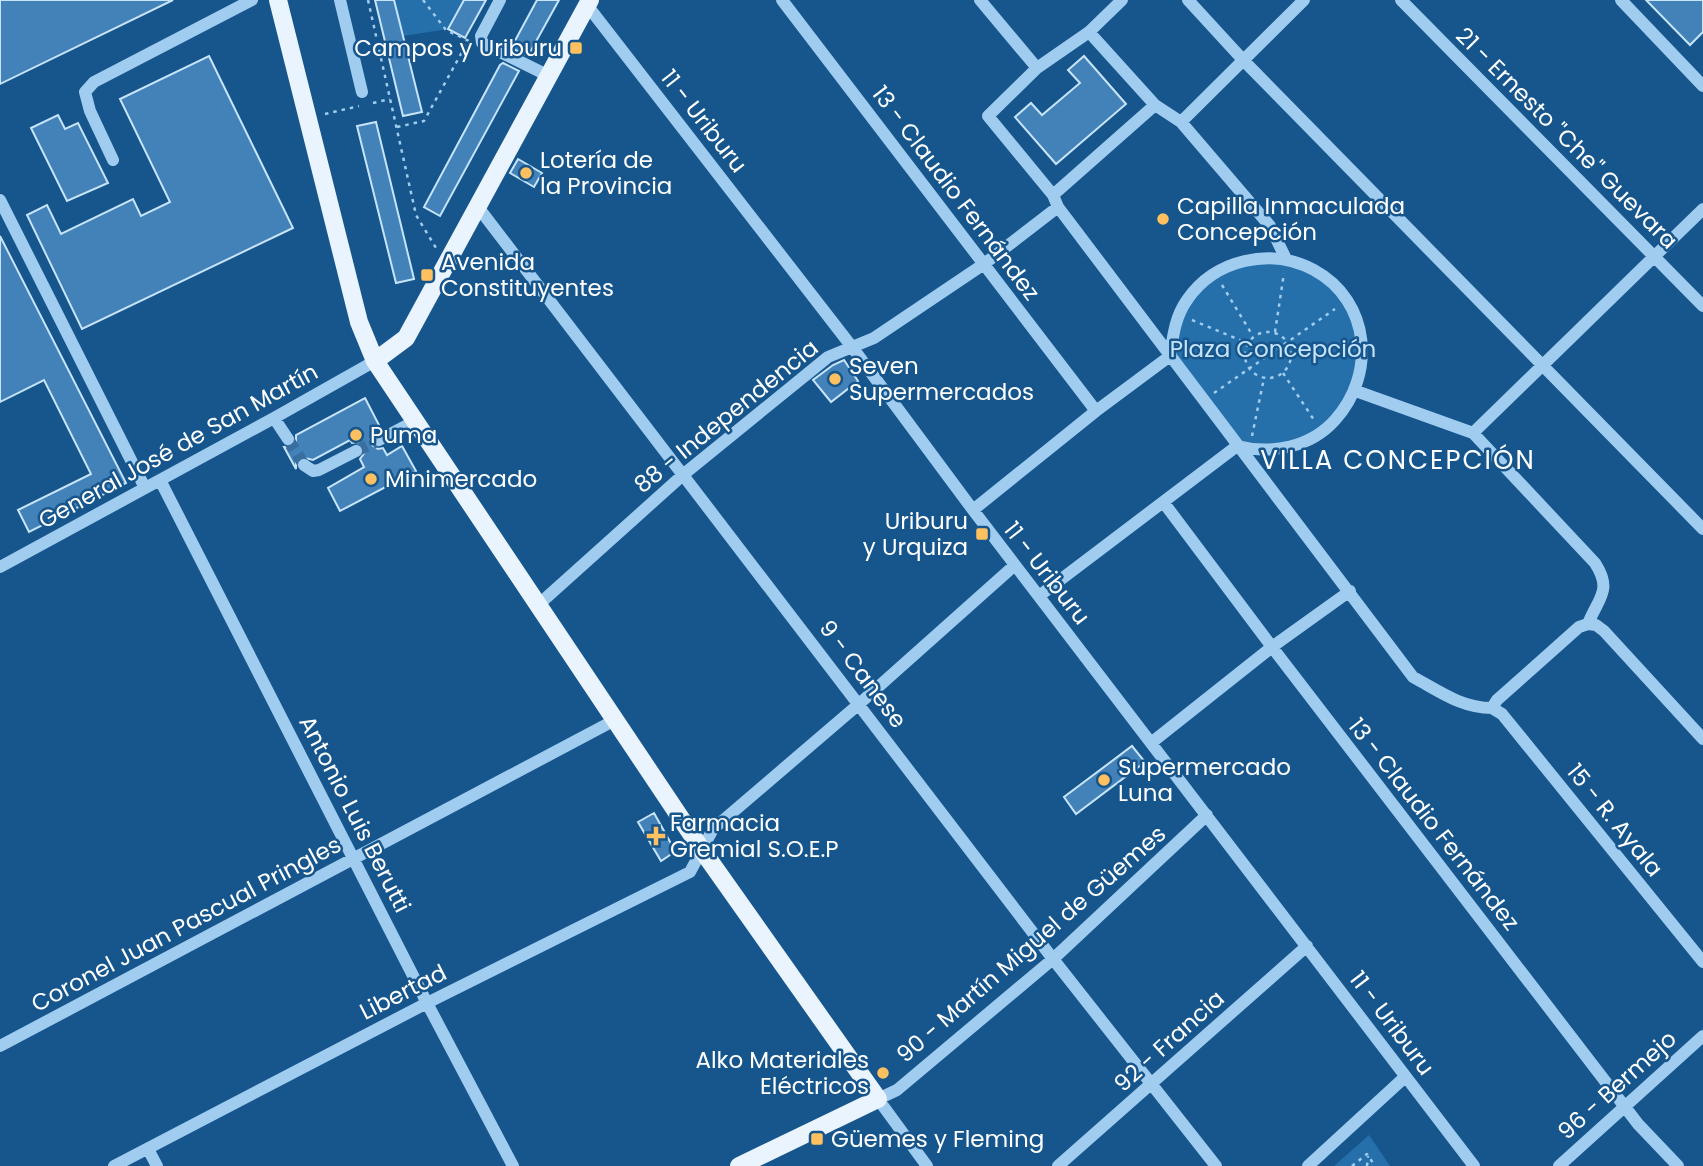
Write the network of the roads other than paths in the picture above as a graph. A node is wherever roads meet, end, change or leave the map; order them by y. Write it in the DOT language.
graph roads {
  1 [pos="251,0"];
  2 [pos="278,0"];
  3 [pos="340,0"];
  4 [pos="500,0"];
  5 [pos="782,0"];
  6 [pos="980,0"];
  7 [pos="1122,0"];
  8 [pos="1188,0"];
  9 [pos="1304,0"];
  10 [pos="1401,0"];
  11 [pos="1620,0"];
  12 [pos="589,2"];
  13 [pos="1089,32"];
  14 [pos="1244,61"];
  15 [pos="1037,68"];
  16 [pos="549,76"];
  17 [pos="1703,86"];
  18 [pos="362,92"];
  19 [pos="1155,105"];
  20 [pos="1181,122"];
  21 [pos="113,160"];
  22 [pos="0,200"];
  23 [pos="1055,201"];
  24 [pos="478,207"];
  25 [pos="1703,209"];
  26 [pos="1656,257"];
  27 [pos="1286,259"];
  28 [pos="984,264"];
  29 [pos="1703,306"];
  30 [pos="852,347"];
  31 [pos="1170,356"];
  32 [pos="375,361"];
  33 [pos="1542,364"];
  34 [pos="1356,391"];
  35 [pos="1096,411"];
  36 [pos="274,418"];
  37 [pos="415,421"];
  38 [pos="1473,433"];
  39 [pos="288,439"];
  40 [pos="379,440"];
  41 [pos="1243,447"];
  42 [pos="356,451"];
  43 [pos="304,465"];
  44 [pos="684,474"];
  45 [pos="160,480"];
  46 [pos="145,488"];
  47 [pos="1164,503"];
  48 [pos="972,510"];
  49 [pos="1703,529"];
  50 [pos="1015,565"];
  51 [pos="0,567"];
  52 [pos="1350,591"];
  53 [pos="1039,596"];
  54 [pos="537,606"];
  55 [pos="1588,624"];
  56 [pos="1272,647"];
  57 [pos="859,704"];
  58 [pos="1492,708"];
  59 [pos="615,720"];
  60 [pos="1703,739"];
  61 [pos="1151,743"];
  62 [pos="1207,816"];
  63 [pos="702,850"];
  64 [pos="355,858"];
  65 [pos="1307,946"];
  66 [pos="1053,959"];
  67 [pos="1703,962"];
  68 [pos="427,1003"];
  69 [pos="1703,1036"];
  70 [pos="0,1046"];
  71 [pos="1405,1077"];
  72 [pos="1153,1085"];
  73 [pos="878,1099"];
  74 [pos="1624,1106"];
  75 [pos="148,1149"];
  76 [pos="114,1166"];
  77 [pos="157,1166"];
  78 [pos="513,1166"];
  79 [pos="740,1166"];
  80 [pos="927,1166"];
  81 [pos="1058,1166"];
  82 [pos="1216,1166"];
  83 [pos="1308,1166"];
  84 [pos="1474,1166"];
  85 [pos="1559,1166"];
  86 [pos="1678,1166"];
  1 -- 21 [label="street"];
  2 -- 32 [label="main road"];
  3 -- 18 [label="street"];
  4 -- 16 [label="street"];
  5 -- 28 [label="street, 13 - Claudio Fernández"];
  6 -- 15 [label="street"];
  7 -- 13 [label="street"];
  8 -- 14 [label="street"];
  9 -- 14 [label="street"];
  10 -- 26 [label="street, 21 - Ernesto \"Che\" Guevara"];
  11 -- 17 [label="street"];
  12 -- 16 [label="main road"];
  12 -- 30 [label="street, 11 - Uriburu"];
  13 -- 15 [label="street"];
  13 -- 19 [label="street"];
  14 -- 20 [label="street"];
  14 -- 33 [label="street"];
  15 -- 23 [label="street"];
  16 -- 24 [label="main road"];
  19 -- 20 [label="street"];
  19 -- 23 [label="street, 88 - Independencia"];
  20 -- 27 [label="street"];
  22 -- 46 [label="street"];
  23 -- 28 [label="street, 88 - Independencia"];
  23 -- 31 [label="street"];
  24 -- 32 [label="main road"];
  24 -- 44 [label="street, 9 - Canese"];
  25 -- 26 [label="street"];
  26 -- 29 [label="street, 21 - Ernesto \"Che\" Guevara"];
  26 -- 33 [label="street"];
  27 -- 31 [label="street"];
  27 -- 34 [label="street"];
  28 -- 30 [label="street, 88 - Independencia"];
  28 -- 35 [label="street, 13 - Claudio Fernández"];
  30 -- 44 [label="street, 88 - Independencia"];
  30 -- 48 [label="street, 11 - Uriburu"];
  31 -- 35 [label="street"];
  31 -- 41 [label="street"];
  32 -- 36 [label="street, General José de San Martín"];
  32 -- 37 [label="main road"];
  33 -- 38 [label="street"];
  33 -- 49 [label="street"];
  34 -- 38 [label="street"];
  34 -- 41 [label="street"];
  35 -- 48 [label="street"];
  36 -- 39 [label="street"];
  36 -- 45 [label="street, General José de San Martín"];
  37 -- 40 [label="street"];
  37 -- 54 [label="main road"];
  38 -- 55 [label="street"];
  41 -- 47 [label="street"];
  41 -- 52 [label="street"];
  42 -- 43 [label="street"];
  44 -- 54 [label="street, 88 - Independencia"];
  44 -- 57 [label="street, 9 - Canese"];
  45 -- 46 [label="street, General José de San Martín"];
  45 -- 64 [label="street, Antonio Luis Berutti"];
  46 -- 51 [label="street, General José de San Martín"];
  47 -- 53 [label="street"];
  47 -- 56 [label="street, 13 - Claudio Fernández"];
  48 -- 50 [label="street, 11 - Uriburu"];
  50 -- 53 [label="street, 11 - Uriburu"];
  50 -- 57 [label="street, Libertad"];
  52 -- 56 [label="street"];
  52 -- 58 [label="street"];
  53 -- 61 [label="street, 11 - Uriburu"];
  54 -- 59 [label="main road"];
  55 -- 58 [label="street"];
  55 -- 60 [label="street"];
  56 -- 61 [label="street"];
  56 -- 74 [label="street, 13 - Claudio Fernández"];
  57 -- 63 [label="street, Libertad"];
  57 -- 66 [label="street, 9 - Canese"];
  58 -- 67 [label="street, 15 - R. Ayala"];
  59 -- 63 [label="main road"];
  59 -- 64 [label="street, Coronel Juan Pascual Pringles"];
  61 -- 62 [label="street, 11 - Uriburu"];
  62 -- 65 [label="street, 11 - Uriburu"];
  62 -- 66 [label="street, 90 - Martín Miguel de Güemes"];
  63 -- 68 [label="street, Libertad"];
  63 -- 73 [label="main road"];
  64 -- 68 [label="street, Antonio Luis Berutti"];
  64 -- 70 [label="street, Coronel Juan Pascual Pringles"];
  65 -- 71 [label="street, 11 - Uriburu"];
  65 -- 72 [label="street, 92 - Francia"];
  66 -- 72 [label="street, 9 - Canese"];
  66 -- 73 [label="street, 90 - Martín Miguel de Güemes"];
  68 -- 75 [label="street, Libertad"];
  68 -- 78 [label="street, Antonio Luis Berutti"];
  69 -- 74 [label="street, 96 - Bermejo"];
  71 -- 83 [label="street"];
  71 -- 84 [label="street, 11 - Uriburu"];
  72 -- 81 [label="street, 92 - Francia"];
  72 -- 82 [label="street, 9 - Canese"];
  73 -- 79 [label="main road"];
  73 -- 80 [label="street"];
  74 -- 85 [label="street, 96 - Bermejo"];
  74 -- 86 [label="street, 13 - Claudio Fernández"];
  75 -- 76 [label="street, Libertad"];
  75 -- 77 [label="street"];
}
